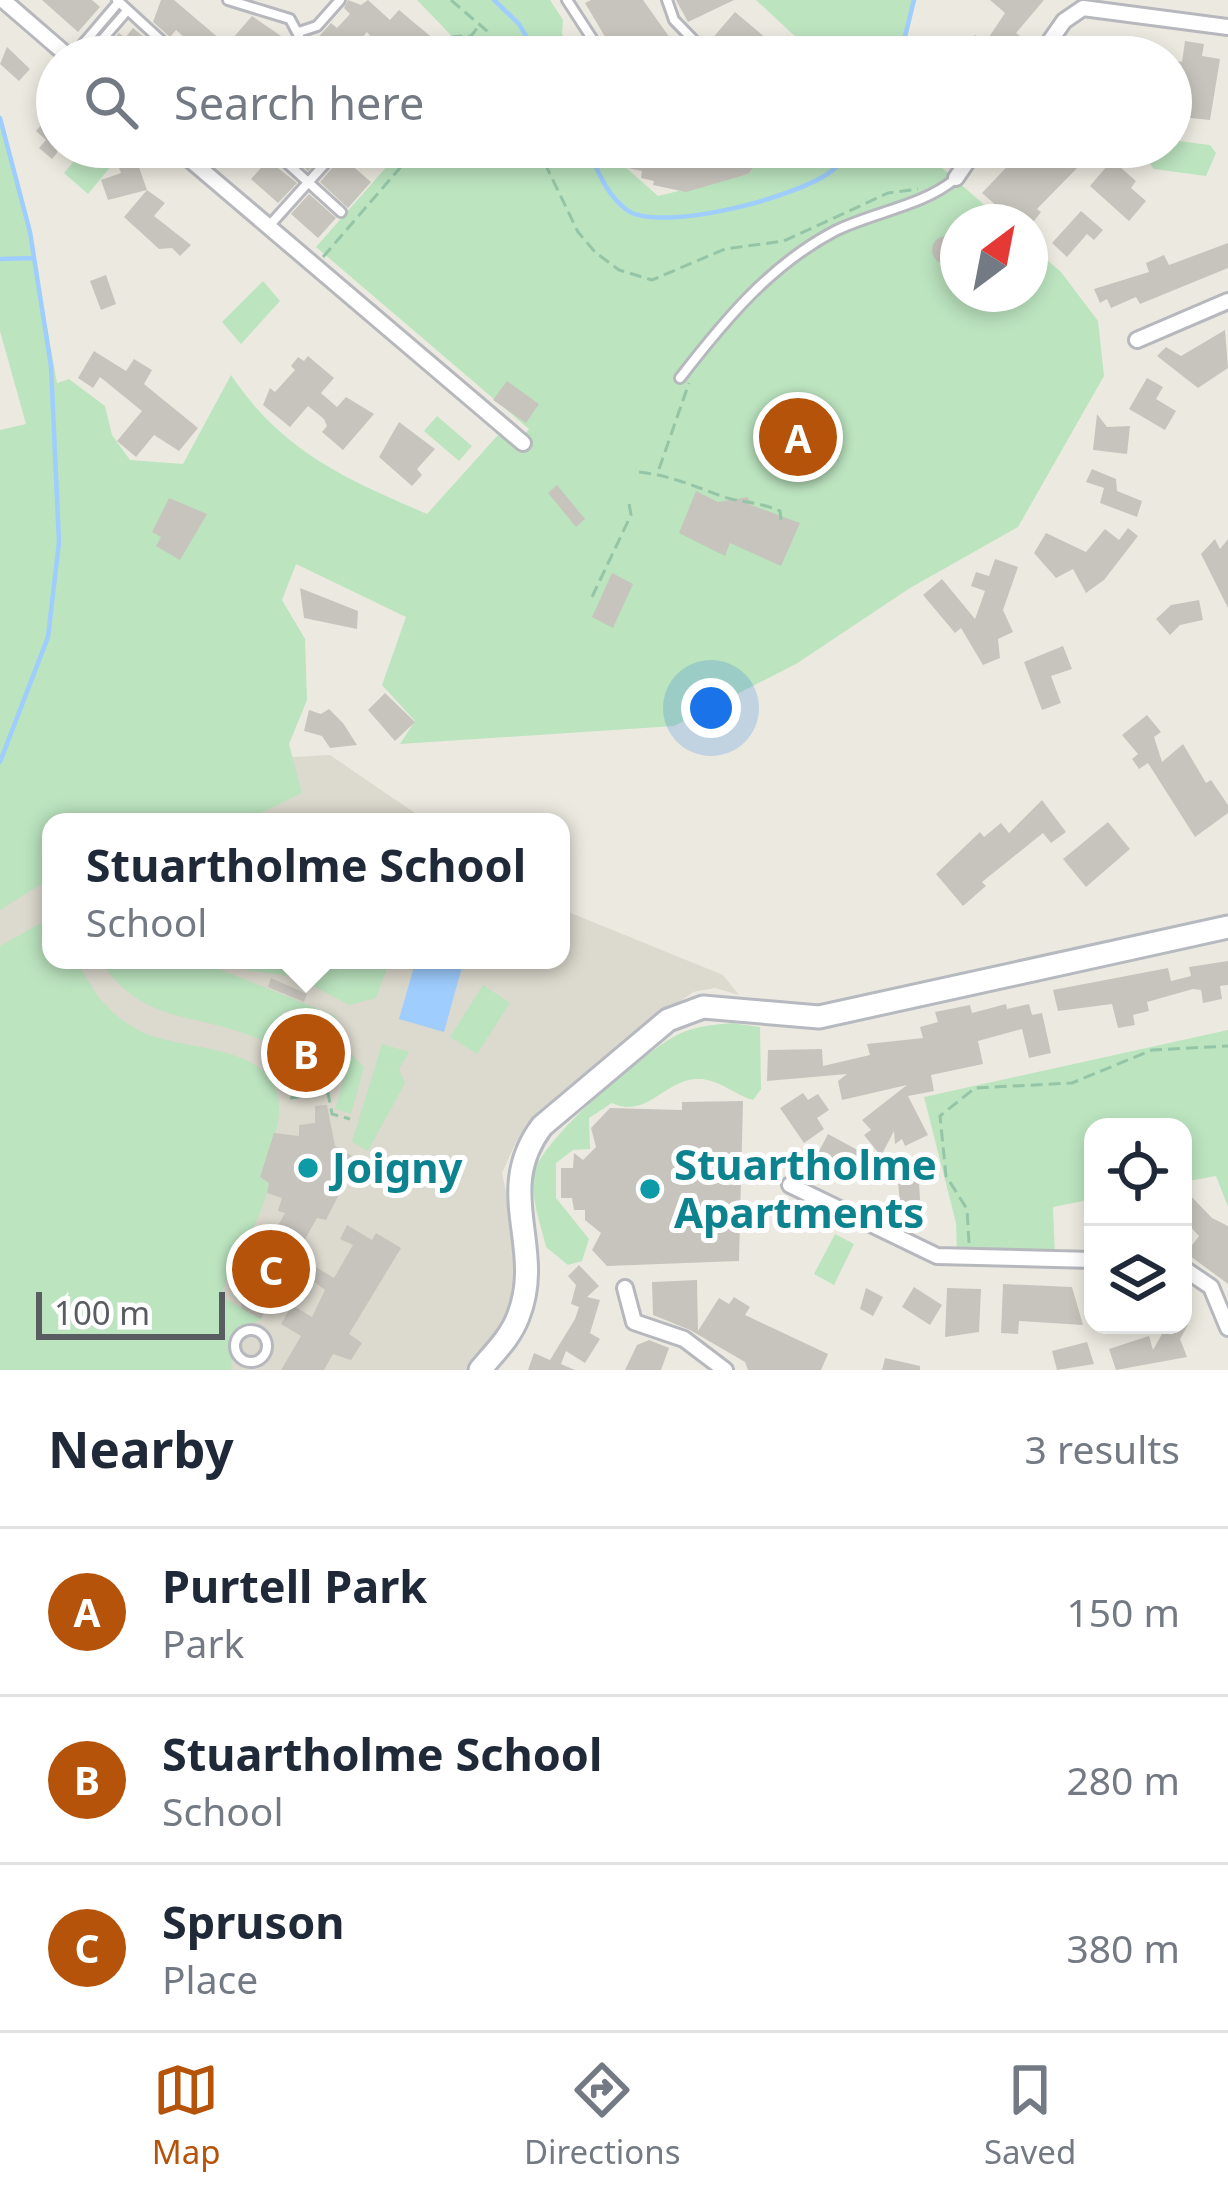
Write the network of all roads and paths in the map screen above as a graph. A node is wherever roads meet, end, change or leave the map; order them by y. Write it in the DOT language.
graph roads {
  1 [pos="3,0"];
  2 [pos="228,0"];
  3 [pos="340,0"];
  4 [pos="452,0"];
  5 [pos="567,0"];
  6 [pos="667,0"];
  7 [pos="120,4"];
  8 [pos="479,24"];
  9 [pos="1228,27"];
  10 [pos="299,32"];
  11 [pos="46,36"];
  12 [pos="90,36"];
  13 [pos="100,36"];
  14 [pos="156,36"];
  15 [pos="298,36"];
  16 [pos="471,36"];
  17 [pos="486,36"];
  18 [pos="590,36"];
  19 [pos="690,36"];
  20 [pos="1054,36"];
  21 [pos="199,168"];
  22 [pos="293,168"];
  23 [pos="321,168"];
  24 [pos="400,168"];
  25 [pos="547,168"];
  26 [pos="961,168"];
  27 [pos="308,182"];
  28 [pos="950,183"];
  29 [pos="341,212"];
  30 [pos="268,227"];
  31 [pos="314,267"];
  32 [pos="1228,301"];
  33 [pos="1137,340"];
  34 [pos="684,381"];
  35 [pos="523,442"];
  36 [pos="658,471"];
  37 [pos="639,472"];
  38 [pos="628,498"];
  39 [pos="731,500"];
  40 [pos="735,508"];
  41 [pos="782,520"];
  42 [pos="592,597"];
  43 [pos="1228,927"];
  44 [pos="1228,1046"];
  45 [pos="290,1097"];
  46 [pos="350,1119"];
  47 [pos="790,1185"];
  48 [pos="970,1257"];
  49 [pos="1084,1260"];
  50 [pos="1192,1274"];
  51 [pos="625,1288"];
  52 [pos="1228,1328"];
  53 [pos="254,1330"];
  54 [pos="480,1370"];
  55 [pos="725,1370"];
  1 -- 11 [label="street"];
  2 -- 10 [label="lane"];
  3 -- 10 [label="lane"];
  4 -- 8 [label="path"];
  5 -- 18 [label="lane"];
  6 -- 19 [label="lane"];
  7 -- 12 [label="lane"];
  7 -- 13 [label="lane"];
  7 -- 14 [label="lane"];
  8 -- 16 [label="path"];
  8 -- 17 [label="path"];
  9 -- 20 [label="street"];
  10 -- 15 [label="lane"];
  21 -- 30 [label="street"];
  22 -- 27 [label="lane"];
  23 -- 27 [label="lane"];
  24 -- 31 [label="path"];
  25 -- 28 [label="path"];
  26 -- 28 [label="street"];
  27 -- 29 [label="lane"];
  27 -- 30 [label="lane"];
  28 -- 34 [label="lane"];
  30 -- 31 [label="street"];
  31 -- 35 [label="street"];
  32 -- 33 [label="street"];
  34 -- 36 [label="path"];
  36 -- 37 [label="path"];
  36 -- 39 [label="path"];
  38 -- 42 [label="path"];
  39 -- 40 [label="path"];
  39 -- 41 [label="path"];
  43 -- 54 [label="main road"];
  44 -- 48 [label="path"];
  45 -- 46 [label="path"];
  47 -- 48 [label="street"];
  48 -- 49 [label="street"];
  50 -- 52 [label="street"];
  51 -- 55 [label="street"];
  53 -- 53 [label="lane"];
}
